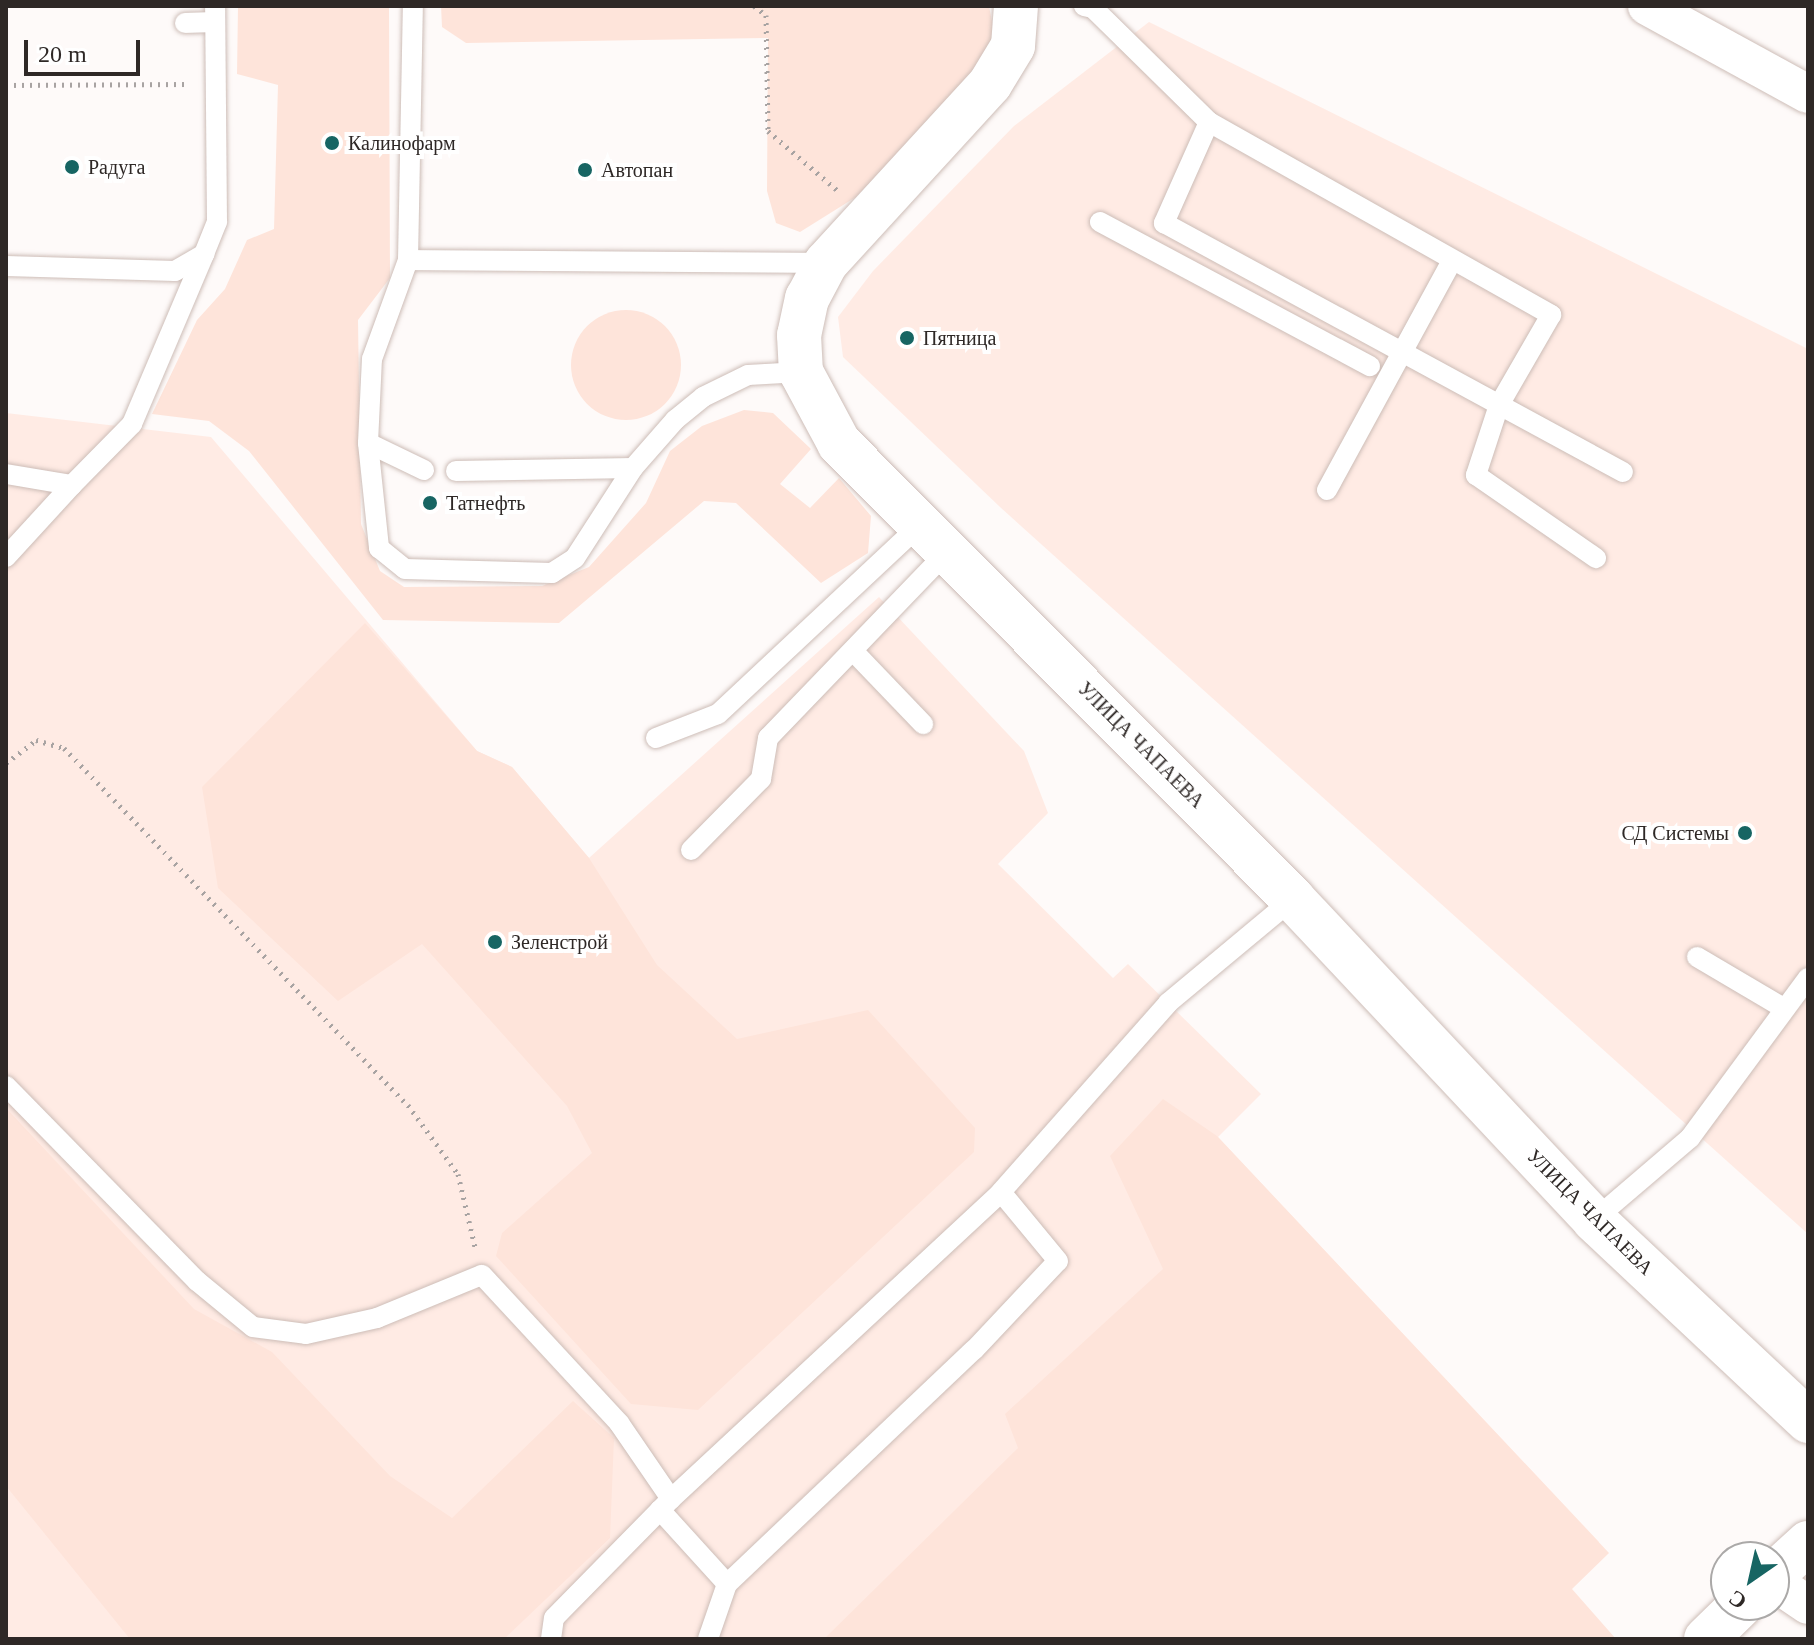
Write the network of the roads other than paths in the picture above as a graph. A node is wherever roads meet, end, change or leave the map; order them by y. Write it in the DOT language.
graph roads {
  1 [pos="413,6"];
  2 [pos="1016,6"];
  3 [pos="1084,6"];
  4 [pos="1647,6"];
  5 [pos="214,14"];
  6 [pos="185,23"];
  7 [pos="1808,94"];
  8 [pos="1209,122"];
  9 [pos="1100,222"];
  10 [pos="1164,223"];
  11 [pos="1153,251"];
  12 [pos="204,254"];
  13 [pos="408,260"];
  14 [pos="1452,261"];
  15 [pos="826,263"];
  16 [pos="6,266"];
  17 [pos="1401,353"];
  18 [pos="1370,366"];
  19 [pos="801,372"];
  20 [pos="1499,405"];
  21 [pos="368,443"];
  22 [pos="633,468"];
  23 [pos="424,470"];
  24 [pos="456,471"];
  25 [pos="1623,472"];
  26 [pos="6,474"];
  27 [pos="72,485"];
  28 [pos="1327,490"];
  29 [pos="936,537"];
  30 [pos="6,557"];
  31 [pos="1596,558"];
  32 [pos="854,652"];
  33 [pos="923,724"];
  34 [pos="656,738"];
  35 [pos="691,850"];
  36 [pos="1293,899"];
  37 [pos="1697,957"];
  38 [pos="1808,978"];
  39 [pos="1782,1007"];
  40 [pos="6,1086"];
  41 [pos="1001,1192"];
  42 [pos="1594,1220"];
  43 [pos="1808,1421"];
  44 [pos="665,1504"];
  45 [pos="1808,1543"];
  46 [pos="1790,1559"];
  47 [pos="727,1584"];
  48 [pos="1790,1593"];
  49 [pos="1808,1605"];
  50 [pos="1725,1621"];
  51 [pos="551,1639"];
  52 [pos="708,1639"];
  53 [pos="1706,1639"];
  1 -- 13 [label="lane"];
  2 -- 15 [label="street, УЛИЦА ЧАПАЕВА"];
  3 -- 8 [label="lane"];
  4 -- 7 [label="street"];
  5 -- 6 [label="lane"];
  5 -- 12 [label="lane"];
  8 -- 10 [label="lane"];
  8 -- 14 [label="lane"];
  9 -- 11 [label="lane"];
  10 -- 11 [label="lane"];
  10 -- 17 [label="lane"];
  11 -- 18 [label="lane"];
  12 -- 16 [label="lane"];
  12 -- 27 [label="lane"];
  13 -- 15 [label="lane"];
  13 -- 21 [label="lane"];
  14 -- 17 [label="lane"];
  14 -- 20 [label="lane"];
  15 -- 19 [label="street, УЛИЦА ЧАПАЕВА"];
  17 -- 20 [label="lane"];
  17 -- 28 [label="lane"];
  19 -- 22 [label="lane"];
  19 -- 29 [label="street, УЛИЦА ЧАПАЕВА"];
  20 -- 25 [label="lane"];
  20 -- 31 [label="lane"];
  21 -- 22 [label="lane"];
  21 -- 23 [label="lane"];
  22 -- 24 [label="lane"];
  26 -- 27 [label="lane"];
  27 -- 30 [label="lane"];
  29 -- 32 [label="lane"];
  29 -- 34 [label="lane"];
  29 -- 36 [label="street, УЛИЦА ЧАПАЕВА"];
  32 -- 33 [label="lane"];
  32 -- 35 [label="lane"];
  36 -- 41 [label="lane"];
  36 -- 42 [label="street, УЛИЦА ЧАПАЕВА"];
  37 -- 39 [label="lane"];
  38 -- 39 [label="lane"];
  39 -- 42 [label="lane"];
  40 -- 44 [label="lane"];
  41 -- 44 [label="lane"];
  41 -- 47 [label="lane"];
  42 -- 43 [label="street, УЛИЦА ЧАПАЕВА"];
  44 -- 47 [label="lane"];
  44 -- 51 [label="lane"];
  45 -- 46 [label="street"];
  47 -- 52 [label="lane"];
  48 -- 49 [label="street"];
  50 -- 53 [label="street"];
}
